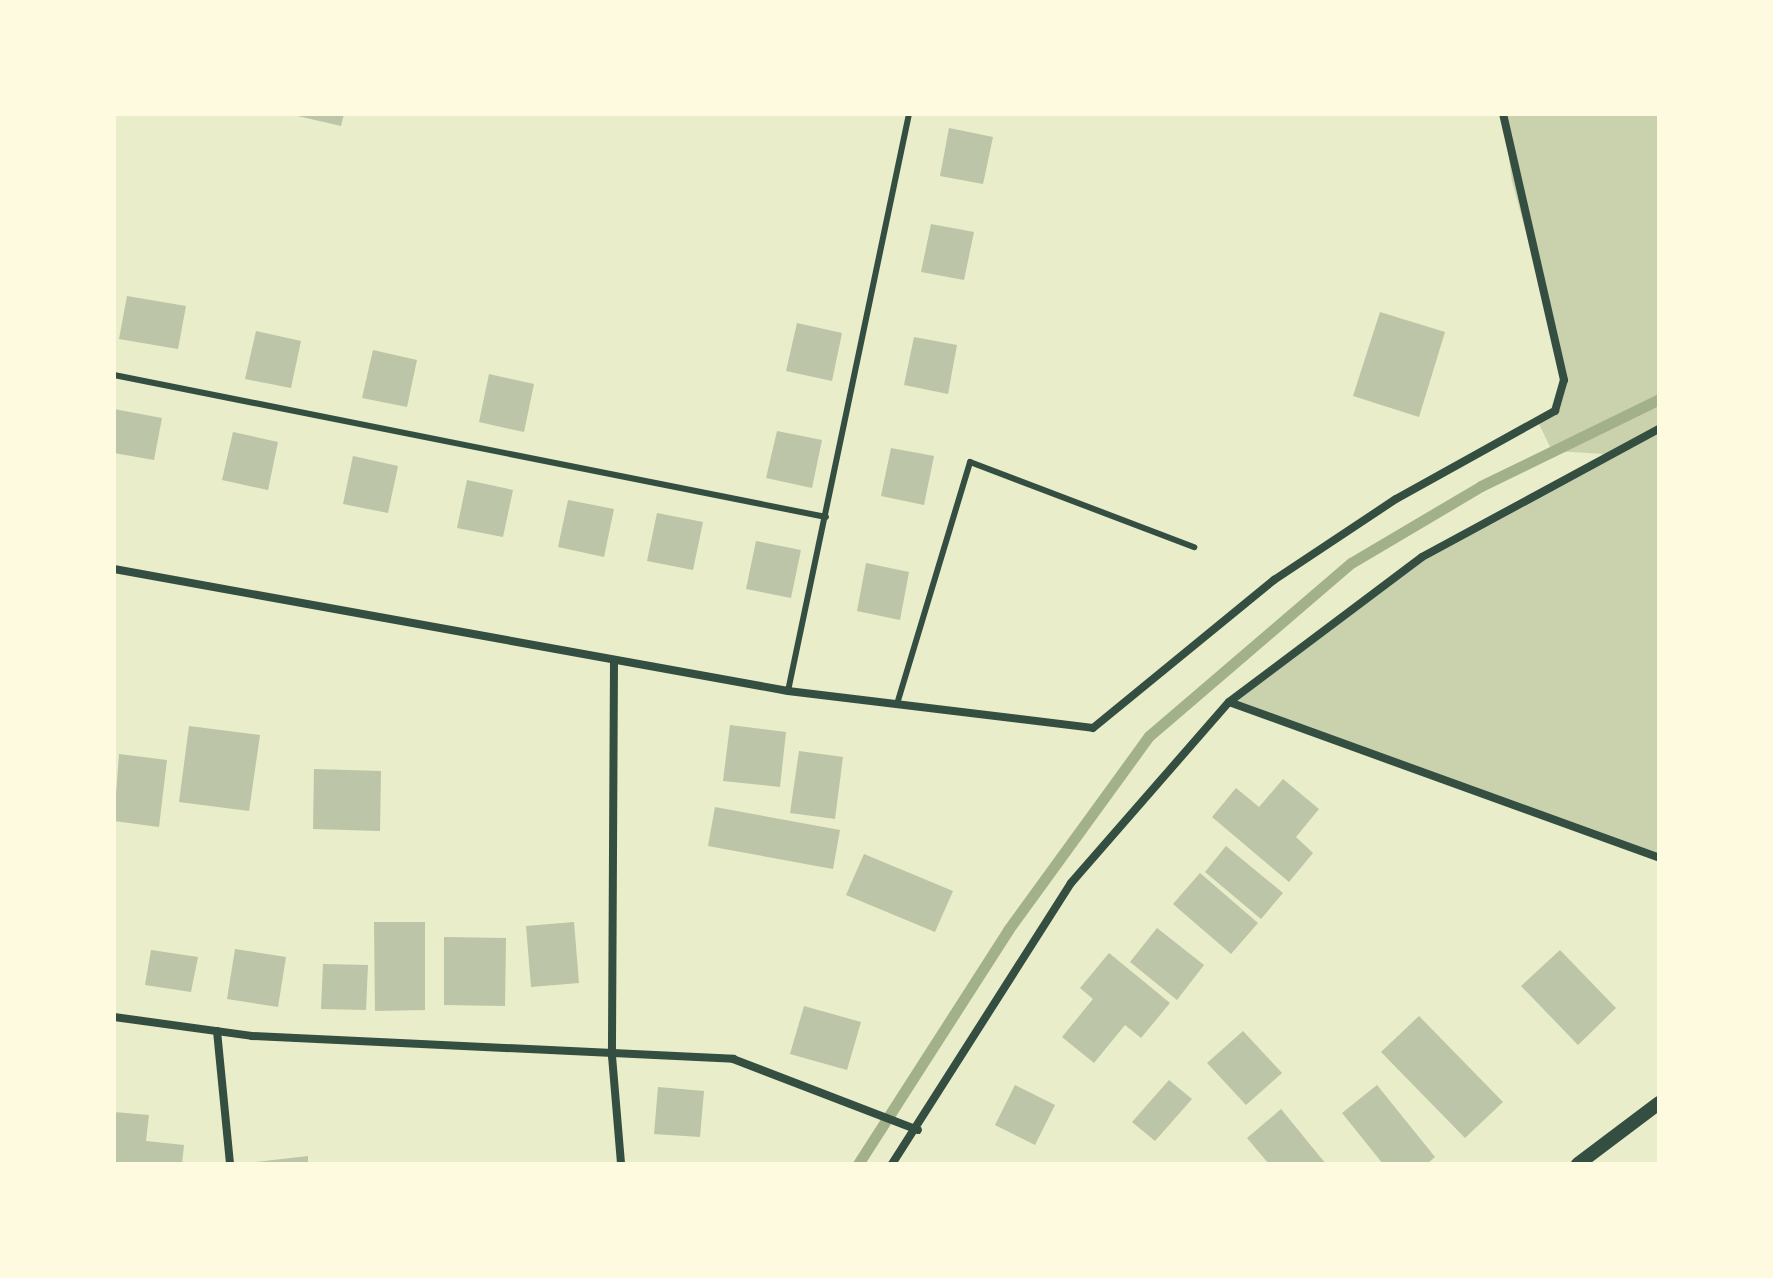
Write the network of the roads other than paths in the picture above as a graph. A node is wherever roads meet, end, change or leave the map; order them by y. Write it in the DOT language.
graph roads {
  1 [pos="909,114"];
  2 [pos="1503,114"];
  3 [pos="114,375"];
  4 [pos="1659,429"];
  5 [pos="826,517"];
  6 [pos="1194,547"];
  7 [pos="114,569"];
  8 [pos="614,660"];
  9 [pos="788,691"];
  10 [pos="1229,702"];
  11 [pos="897,704"];
  12 [pos="1659,858"];
  13 [pos="114,1017"];
  14 [pos="217,1031"];
  15 [pos="612,1056"];
  16 [pos="1659,1103"];
  17 [pos="918,1130"];
  18 [pos="230,1164"];
  19 [pos="621,1164"];
  20 [pos="892,1164"];
  21 [pos="1578,1164"];
  1 -- 5 [label="lane"];
  2 -- 11 [label="street"];
  3 -- 5 [label="lane"];
  4 -- 10 [label="street"];
  5 -- 9 [label="lane"];
  6 -- 11 [label="lane"];
  7 -- 8 [label="street"];
  8 -- 9 [label="street"];
  8 -- 15 [label="street"];
  9 -- 11 [label="street"];
  10 -- 12 [label="street"];
  10 -- 17 [label="street"];
  13 -- 14 [label="street"];
  14 -- 15 [label="street"];
  14 -- 18 [label="street"];
  15 -- 17 [label="street"];
  15 -- 19 [label="street"];
  16 -- 21 [label="street"];
  17 -- 20 [label="street"];
}
